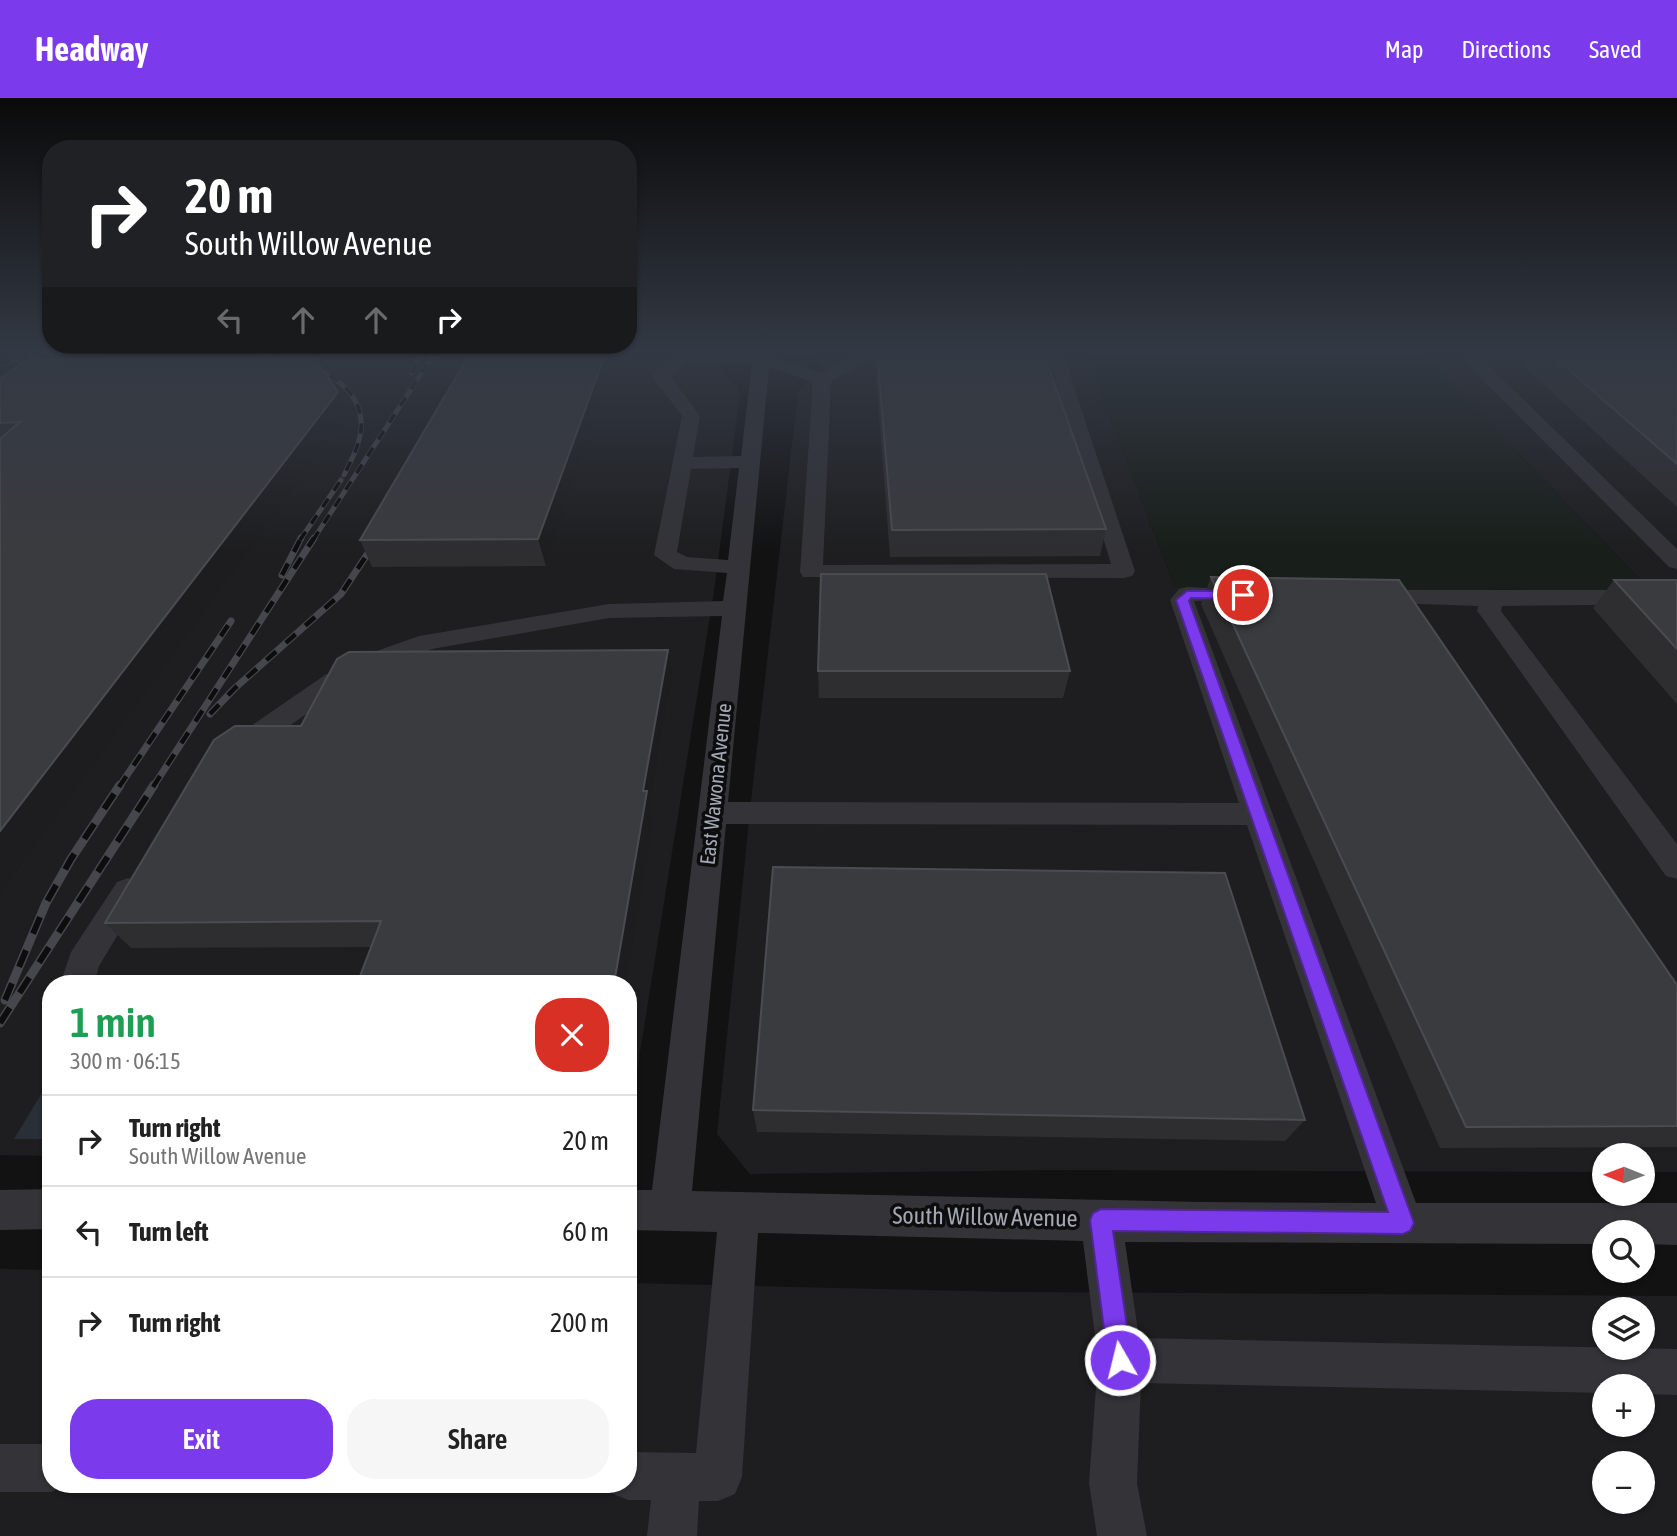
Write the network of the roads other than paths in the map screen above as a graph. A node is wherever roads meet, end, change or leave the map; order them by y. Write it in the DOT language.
graph roads {
  1 [pos="691,418"];
  2 [pos="756,418"];
  3 [pos="820,418"];
  4 [pos="1076,418"];
  5 [pos="1532,418"];
  6 [pos="682,463"];
  7 [pos="751,463"];
  8 [pos="1677,562"];
  9 [pos="739,566"];
  10 [pos="1270,596"];
  11 [pos="1339,596"];
  12 [pos="1677,597"];
  13 [pos="1491,598"];
  14 [pos="735,608"];
  15 [pos="214,764"];
  16 [pos="712,813"];
  17 [pos="1258,814"];
  18 [pos="144,865"];
  19 [pos="1677,866"];
  20 [pos="79,975"];
  21 [pos="42,1209"];
  22 [pos="0,1210"];
  23 [pos="637,1210"];
  24 [pos="670,1210"];
  25 [pos="739,1211"];
  26 [pos="1101,1220"];
  27 [pos="1403,1223"];
  28 [pos="1677,1224"];
  29 [pos="1120,1360"];
  30 [pos="1677,1372"];
  31 [pos="0,1468"];
  32 [pos="42,1468"];
  33 [pos="637,1476"];
  34 [pos="677,1476"];
  35 [pos="672,1536"];
  36 [pos="1122,1536"];
  1 -- 6 [label="street"];
  2 -- 7 [label="street, East Wawona Avenue"];
  3 -- 4 [label="street"];
  5 -- 8 [label="street"];
  6 -- 7 [label="street"];
  6 -- 9 [label="street"];
  7 -- 9 [label="street, East Wawona Avenue"];
  9 -- 14 [label="street, East Wawona Avenue"];
  10 -- 17 [label="street"];
  11 -- 13 [label="street"];
  12 -- 13 [label="street"];
  13 -- 19 [label="street"];
  14 -- 15 [label="street"];
  14 -- 16 [label="street, East Wawona Avenue"];
  16 -- 17 [label="street"];
  16 -- 24 [label="street, East Wawona Avenue"];
  17 -- 27 [label="street"];
  18 -- 20 [label="street"];
  21 -- 22 [label="street"];
  23 -- 24 [label="street, South Willow Avenue"];
  24 -- 25 [label="street, South Willow Avenue"];
  25 -- 26 [label="street, South Willow Avenue"];
  25 -- 34 [label="street"];
  26 -- 27 [label="street, South Willow Avenue"];
  26 -- 29 [label="street"];
  27 -- 28 [label="street, South Willow Avenue"];
  29 -- 30 [label="street"];
  29 -- 36 [label="street"];
  31 -- 32 [label="street"];
  33 -- 34 [label="street"];
  34 -- 35 [label="street"];
}
